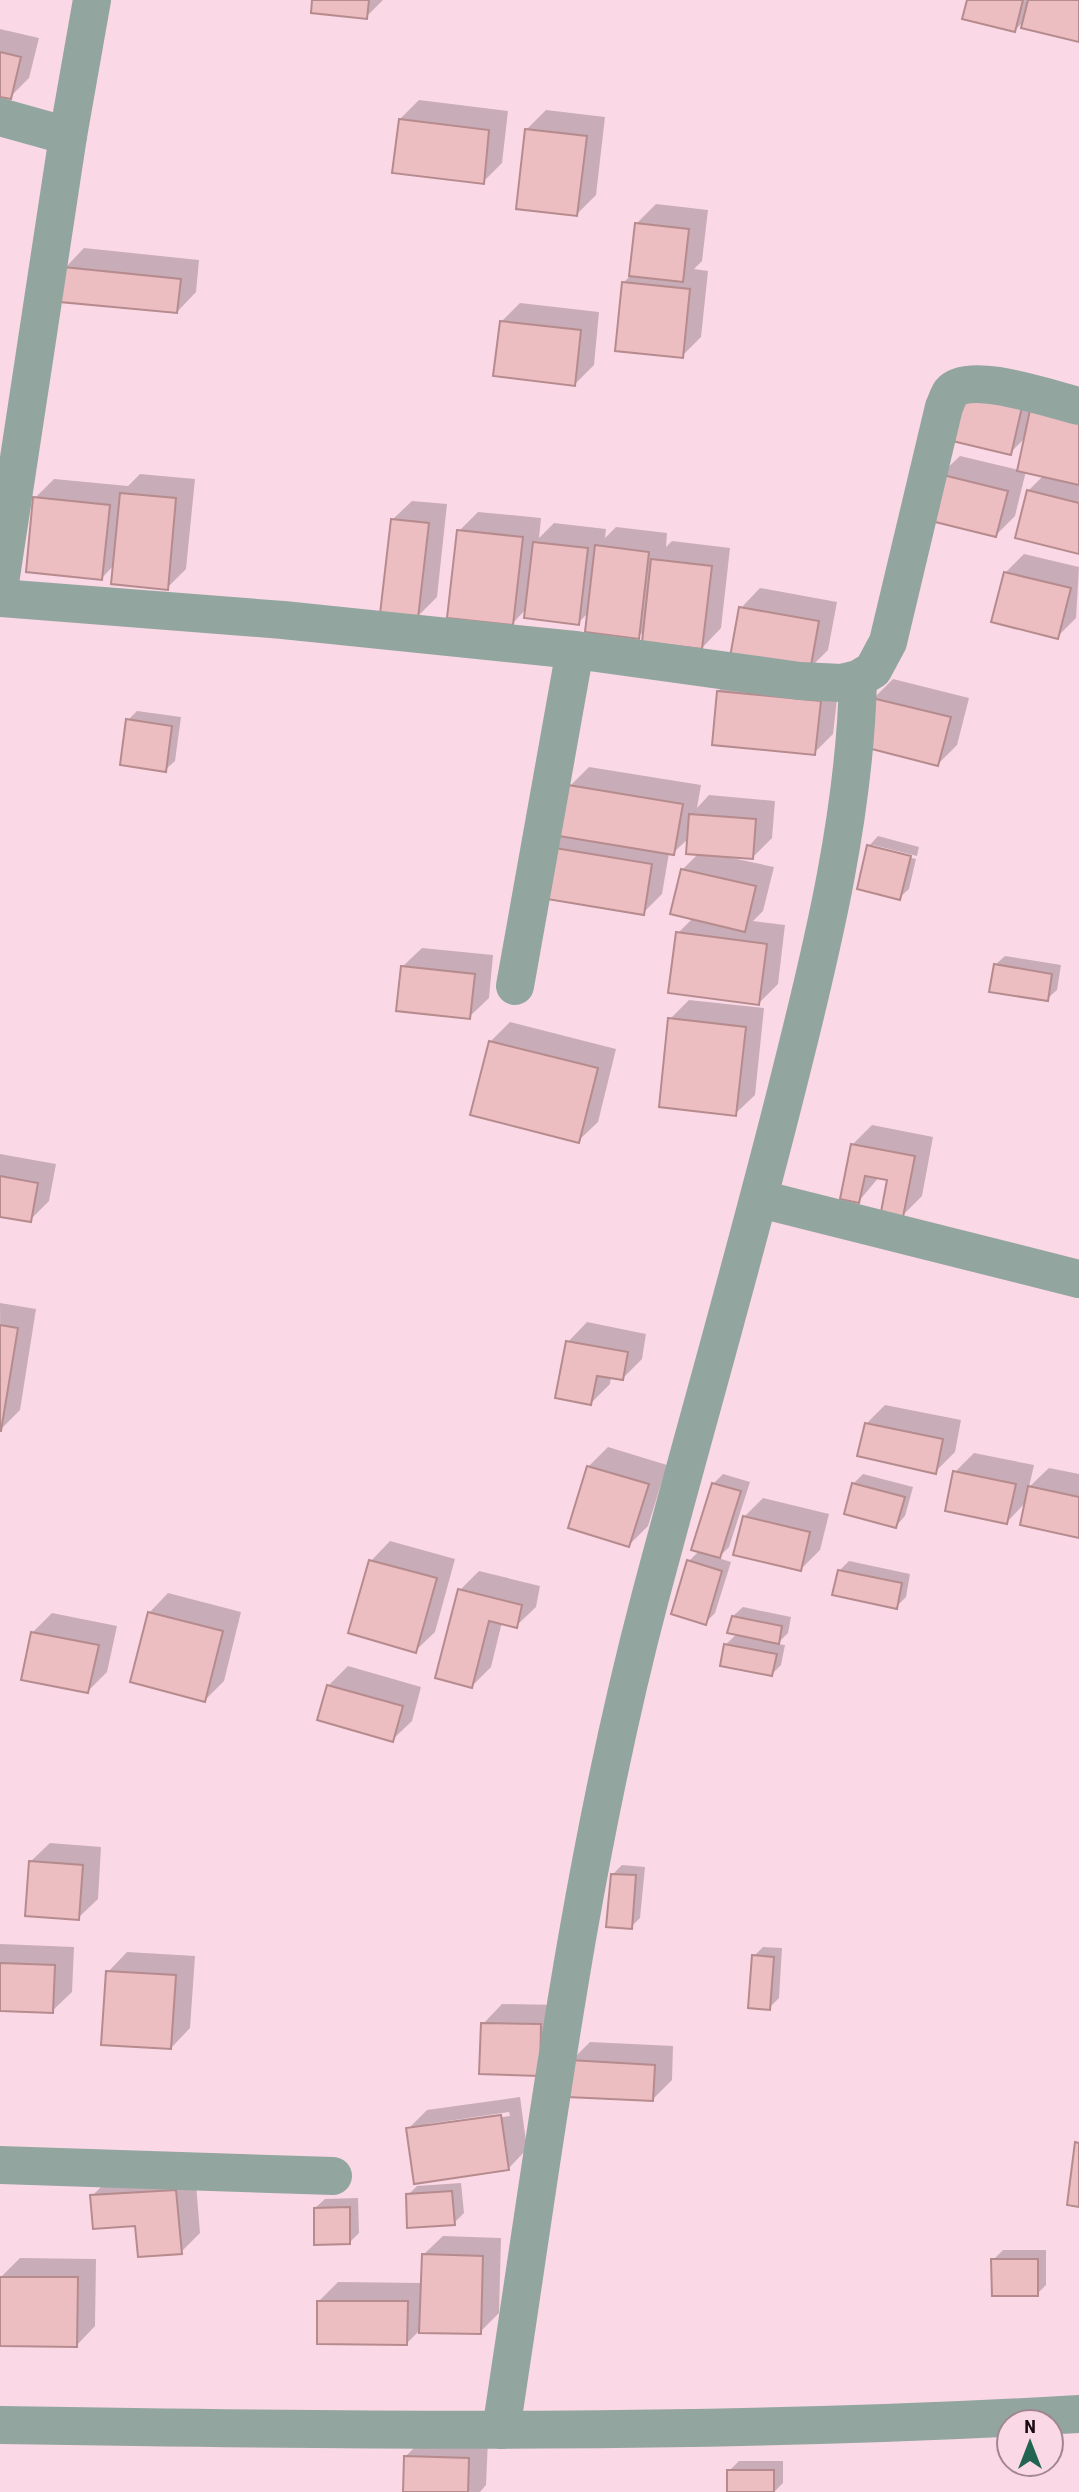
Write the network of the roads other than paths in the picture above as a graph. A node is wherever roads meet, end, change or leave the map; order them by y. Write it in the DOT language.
graph roads {
  1 [pos="92,0"];
  2 [pos="0,117"];
  3 [pos="68,136"];
  4 [pos="1079,406"];
  5 [pos="0,583"];
  6 [pos="0,598"];
  7 [pos="575,650"];
  8 [pos="858,679"];
  9 [pos="515,986"];
  10 [pos="760,1199"];
  11 [pos="1079,1279"];
  12 [pos="0,2165"];
  13 [pos="333,2176"];
  14 [pos="1079,2414"];
  15 [pos="0,2425"];
  16 [pos="501,2430"];
  1 -- 3 [label="street"];
  2 -- 3 [label="street"];
  3 -- 5 [label="street"];
  4 -- 8 [label="street"];
  6 -- 7 [label="street"];
  7 -- 8 [label="street"];
  7 -- 9 [label="street"];
  8 -- 10 [label="street"];
  10 -- 11 [label="street"];
  10 -- 16 [label="street"];
  12 -- 13 [label="street"];
  14 -- 16 [label="street"];
  15 -- 16 [label="street"];
}
